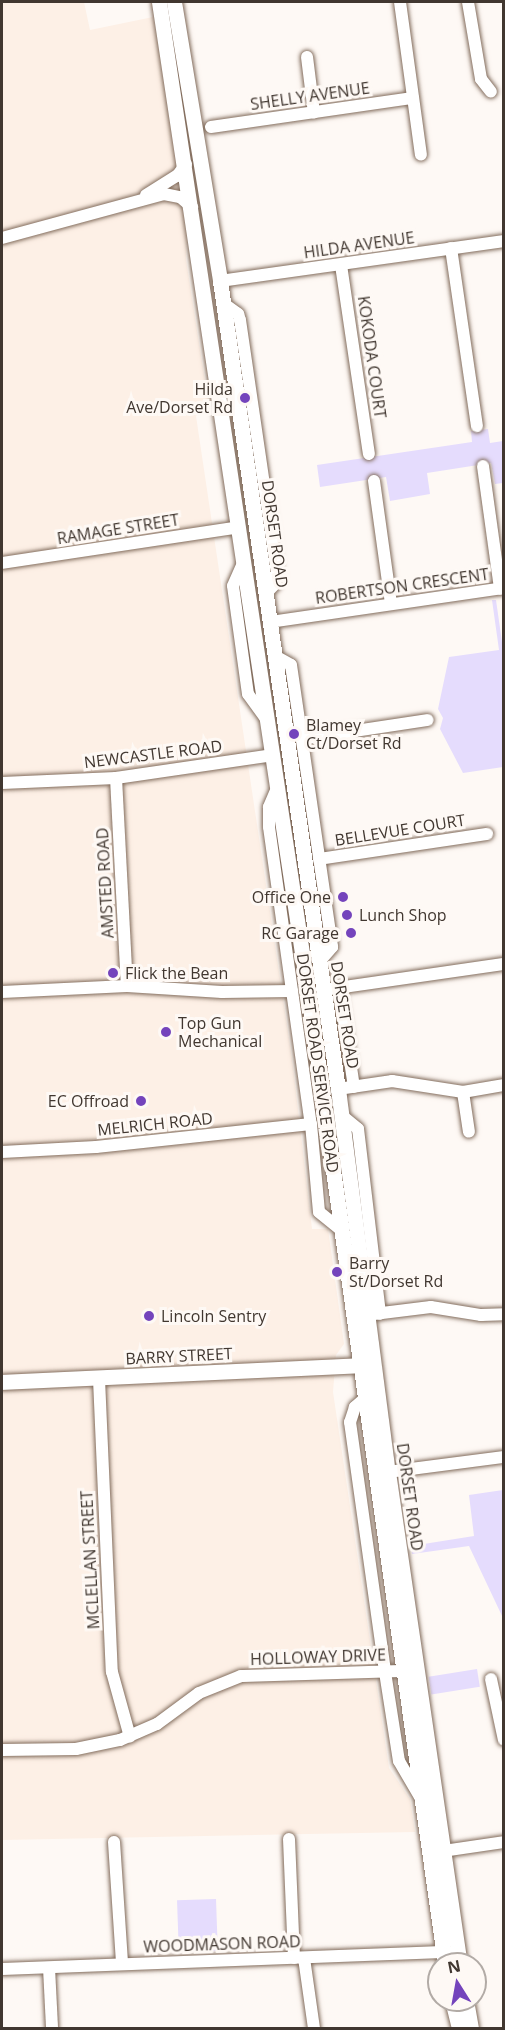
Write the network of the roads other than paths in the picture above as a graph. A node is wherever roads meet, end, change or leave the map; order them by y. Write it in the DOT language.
graph roads {
  1 [pos="159,2"];
  2 [pos="174,2"];
  3 [pos="400,2"];
  4 [pos="468,2"];
  5 [pos="307,57"];
  6 [pos="491,92"];
  7 [pos="413,98"];
  8 [pos="314,112"];
  9 [pos="211,127"];
  10 [pos="422,155"];
  11 [pos="186,164"];
  12 [pos="138,201"];
  13 [pos="192,207"];
  14 [pos="2,238"];
  15 [pos="504,240"];
  16 [pos="450,248"];
  17 [pos="341,264"];
  18 [pos="220,281"];
  19 [pos="204,284"];
  20 [pos="223,303"];
  21 [pos="237,405"];
  22 [pos="223,417"];
  23 [pos="477,426"];
  24 [pos="369,454"];
  25 [pos="483,466"];
  26 [pos="374,481"];
  27 [pos="255,525"];
  28 [pos="239,527"];
  29 [pos="244,561"];
  30 [pos="2,563"];
  31 [pos="502,588"];
  32 [pos="265,594"];
  33 [pos="391,604"];
  34 [pos="270,622"];
  35 [pos="253,624"];
  36 [pos="275,656"];
  37 [pos="428,720"];
  38 [pos="268,722"];
  39 [pos="302,739"];
  40 [pos="273,756"];
  41 [pos="116,778"];
  42 [pos="2,783"];
  43 [pos="278,787"];
  44 [pos="297,814"];
  45 [pos="487,834"];
  46 [pos="316,839"];
  47 [pos="319,859"];
  48 [pos="319,962"];
  49 [pos="504,964"];
  50 [pos="127,986"];
  51 [pos="339,988"];
  52 [pos="292,991"];
  53 [pos="2,992"];
  54 [pos="316,992"];
  55 [pos="504,1085"];
  56 [pos="354,1087"];
  57 [pos="338,1089"];
  58 [pos="463,1092"];
  59 [pos="342,1115"];
  60 [pos="311,1124"];
  61 [pos="469,1132"];
  62 [pos="2,1152"];
  63 [pos="355,1220"];
  64 [pos="340,1229"];
  65 [pos="374,1314"];
  66 [pos="504,1314"];
  67 [pos="367,1365"];
  68 [pos="99,1378"];
  69 [pos="2,1382"];
  70 [pos="363,1400"];
  71 [pos="504,1458"];
  72 [pos="388,1472"];
  73 [pos="402,1671"];
  74 [pos="385,1672"];
  75 [pos="491,1679"];
  76 [pos="130,1737"];
  77 [pos="504,1740"];
  78 [pos="2,1750"];
  79 [pos="420,1797"];
  80 [pos="289,1839"];
  81 [pos="114,1842"];
  82 [pos="504,1842"];
  83 [pos="436,1852"];
  84 [pos="450,1952"];
  85 [pos="427,1957"];
  86 [pos="299,1958"];
  87 [pos="122,1964"];
  88 [pos="49,1968"];
  89 [pos="2,1969"];
  90 [pos="455,2012"];
  91 [pos="468,2012"];
  92 [pos="52,2028"];
  93 [pos="314,2028"];
  94 [pos="459,2028"];
  95 [pos="471,2028"];
  1 -- 11 [label="main road, DORSET ROAD"];
  2 -- 18 [label="main road, DORSET ROAD"];
  3 -- 7 [label="street"];
  4 -- 6 [label="street"];
  5 -- 8 [label="street"];
  7 -- 8 [label="street, SHELLY AVENUE"];
  7 -- 10 [label="street"];
  8 -- 9 [label="street, SHELLY AVENUE"];
  11 -- 12 [label="street"];
  11 -- 13 [label="main road, DORSET ROAD"];
  12 -- 13 [label="street"];
  12 -- 14 [label="street"];
  13 -- 19 [label="main road, DORSET ROAD"];
  15 -- 16 [label="street, HILDA AVENUE"];
  16 -- 17 [label="street, HILDA AVENUE"];
  16 -- 23 [label="street"];
  17 -- 18 [label="street, HILDA AVENUE"];
  17 -- 24 [label="street, KOKODA COURT"];
  18 -- 19 [label="main road"];
  18 -- 20 [label="main road, DORSET ROAD"];
  19 -- 22 [label="main road, DORSET ROAD"];
  20 -- 21 [label="main road, DORSET ROAD"];
  20 -- 32 [label="street"];
  21 -- 22 [label="main road"];
  21 -- 27 [label="main road, DORSET ROAD"];
  22 -- 28 [label="main road, DORSET ROAD"];
  25 -- 31 [label="street"];
  26 -- 33 [label="street"];
  27 -- 28 [label="main road"];
  27 -- 32 [label="main road, DORSET ROAD"];
  28 -- 29 [label="main road, DORSET ROAD"];
  28 -- 30 [label="street, RAMAGE STREET"];
  29 -- 35 [label="main road, DORSET ROAD"];
  29 -- 38 [label="street"];
  31 -- 33 [label="street, ROBERTSON CRESCENT"];
  32 -- 34 [label="main road, DORSET ROAD"];
  33 -- 34 [label="street, ROBERTSON CRESCENT"];
  34 -- 35 [label="main road"];
  34 -- 36 [label="main road, DORSET ROAD"];
  35 -- 38 [label="main road, DORSET ROAD"];
  36 -- 39 [label="street, DORSET ROAD SERVICE ROAD"];
  36 -- 44 [label="main road, DORSET ROAD"];
  37 -- 39 [label="street"];
  38 -- 40 [label="main road, DORSET ROAD"];
  39 -- 46 [label="street, DORSET ROAD SERVICE ROAD"];
  40 -- 41 [label="street, NEWCASTLE ROAD"];
  40 -- 43 [label="main road, DORSET ROAD"];
  41 -- 42 [label="street, NEWCASTLE ROAD"];
  41 -- 50 [label="street, AMSTED ROAD"];
  43 -- 52 [label="street, DORSET ROAD SERVICE ROAD"];
  43 -- 54 [label="main road, DORSET ROAD"];
  44 -- 46 [label="street, DORSET ROAD SERVICE ROAD"];
  44 -- 48 [label="main road, DORSET ROAD"];
  45 -- 47 [label="street, BELLEVUE COURT"];
  46 -- 47 [label="street, DORSET ROAD SERVICE ROAD"];
  47 -- 48 [label="street, DORSET ROAD SERVICE ROAD"];
  48 -- 54 [label="main road, DORSET ROAD"];
  49 -- 51 [label="street"];
  50 -- 52 [label="street"];
  50 -- 53 [label="street"];
  51 -- 54 [label="street"];
  51 -- 56 [label="street, DORSET ROAD SERVICE ROAD"];
  52 -- 60 [label="street, DORSET ROAD SERVICE ROAD"];
  54 -- 57 [label="main road, DORSET ROAD"];
  54 -- 64 [label="main road, DORSET ROAD"];
  55 -- 58 [label="street"];
  56 -- 57 [label="street"];
  56 -- 58 [label="street"];
  57 -- 59 [label="main road, DORSET ROAD"];
  58 -- 61 [label="street"];
  59 -- 63 [label="main road, DORSET ROAD"];
  59 -- 65 [label="street, DORSET ROAD SERVICE ROAD"];
  60 -- 62 [label="street, MELRICH ROAD"];
  60 -- 64 [label="street, DORSET ROAD SERVICE ROAD"];
  63 -- 64 [label="main road"];
  63 -- 65 [label="main road, DORSET ROAD"];
  64 -- 67 [label="main road, DORSET ROAD"];
  65 -- 66 [label="street"];
  65 -- 67 [label="main road, DORSET ROAD"];
  67 -- 68 [label="main road, BARRY STREET"];
  67 -- 70 [label="main road, DORSET ROAD"];
  67 -- 72 [label="main road, DORSET ROAD"];
  68 -- 69 [label="main road, BARRY STREET"];
  68 -- 76 [label="street, MCLELLAN STREET"];
  70 -- 73 [label="main road, DORSET ROAD"];
  70 -- 74 [label="street"];
  71 -- 72 [label="street"];
  72 -- 83 [label="main road, DORSET ROAD"];
  73 -- 74 [label="street, HOLLOWAY DRIVE"];
  73 -- 79 [label="main road, DORSET ROAD"];
  74 -- 76 [label="street, HOLLOWAY DRIVE"];
  74 -- 79 [label="street"];
  75 -- 77 [label="street"];
  76 -- 78 [label="street, HOLLOWAY DRIVE"];
  79 -- 83 [label="main road, DORSET ROAD"];
  80 -- 86 [label="street"];
  81 -- 87 [label="street"];
  82 -- 83 [label="street"];
  83 -- 84 [label="main road, DORSET ROAD"];
  85 -- 86 [label="street, WOODMASON ROAD"];
  86 -- 87 [label="street, WOODMASON ROAD"];
  86 -- 93 [label="street"];
  87 -- 88 [label="street, WOODMASON ROAD"];
  88 -- 89 [label="street, WOODMASON ROAD"];
  88 -- 92 [label="street"];
  90 -- 94 [label="main road"];
  91 -- 95 [label="main road"];
}
